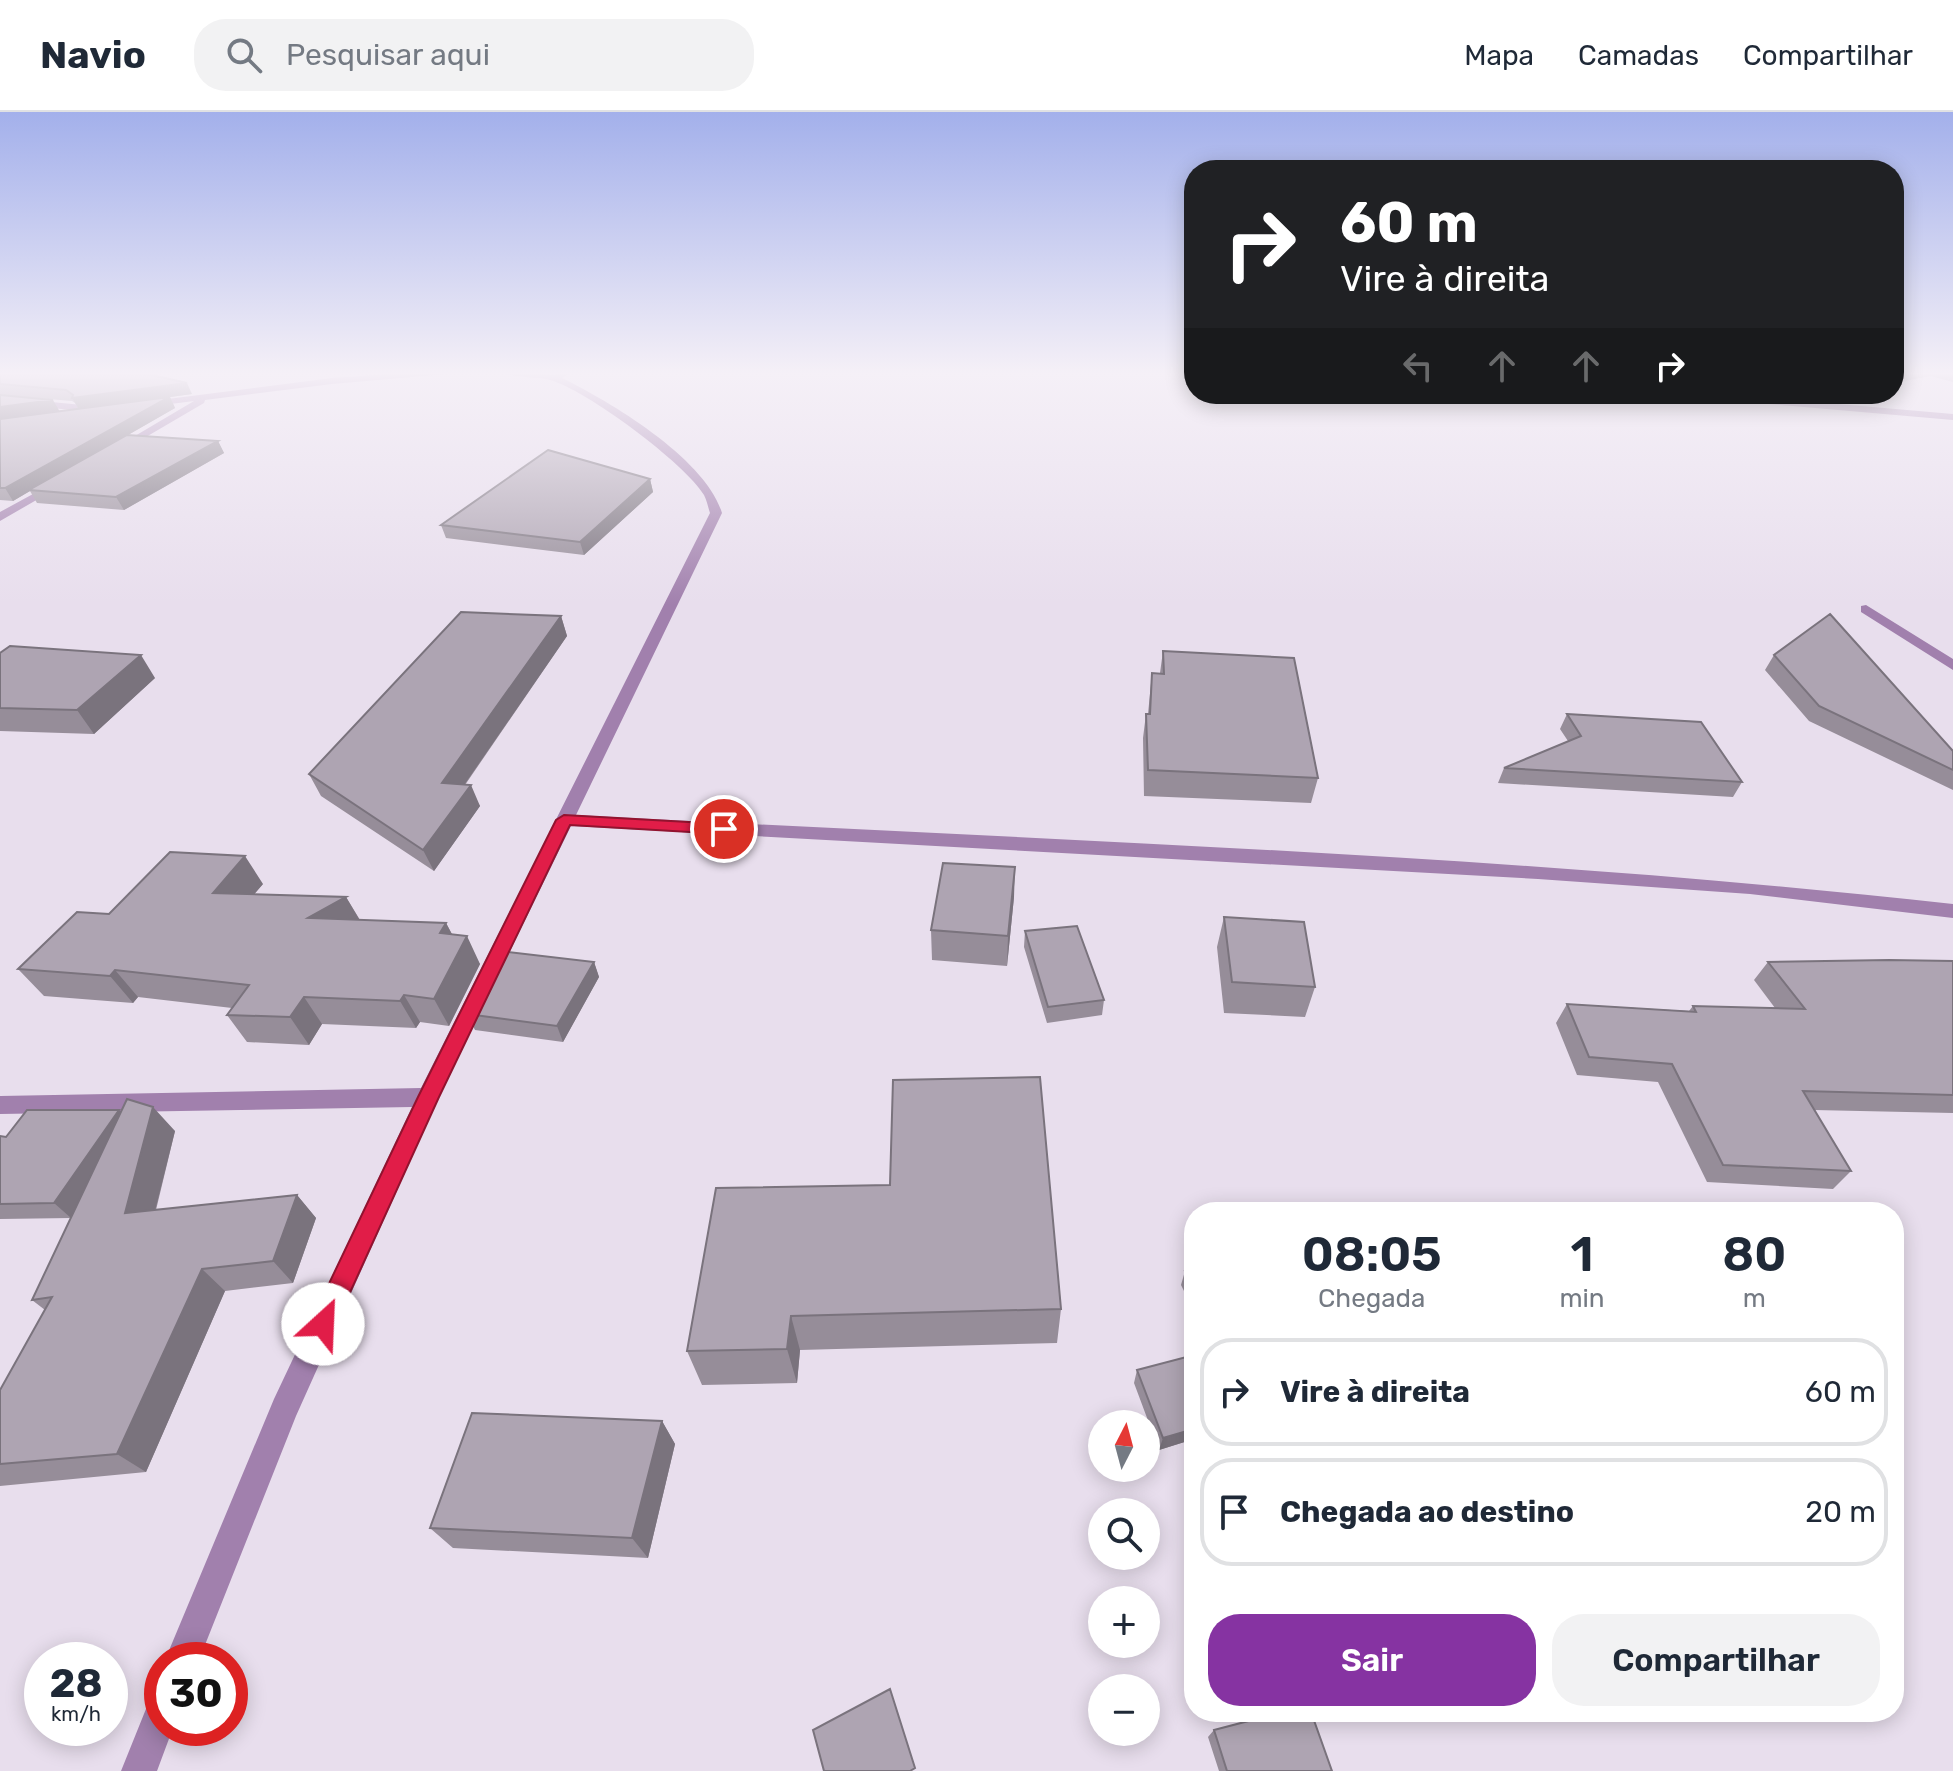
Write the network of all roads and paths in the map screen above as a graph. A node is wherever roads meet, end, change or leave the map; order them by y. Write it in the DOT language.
graph roads {
  1 [pos="117,449"];
  2 [pos="662,449"];
  3 [pos="106,456"];
  4 [pos="66,478"];
  5 [pos="0,517"];
  6 [pos="1866,609"];
  7 [pos="1953,666"];
  8 [pos="564,820"];
  9 [pos="1953,911"];
  10 [pos="428,1097"];
  11 [pos="0,1105"];
  12 [pos="189,1642"];
  13 [pos="149,1746"];
  14 [pos="139,1771"];
  1 -- 3 [label="street"];
  2 -- 8 [label="street"];
  4 -- 5 [label="street"];
  6 -- 7 [label="street"];
  8 -- 9 [label="street"];
  8 -- 10 [label="street"];
  10 -- 11 [label="street"];
  10 -- 12 [label="street"];
  13 -- 14 [label="street"];
}
